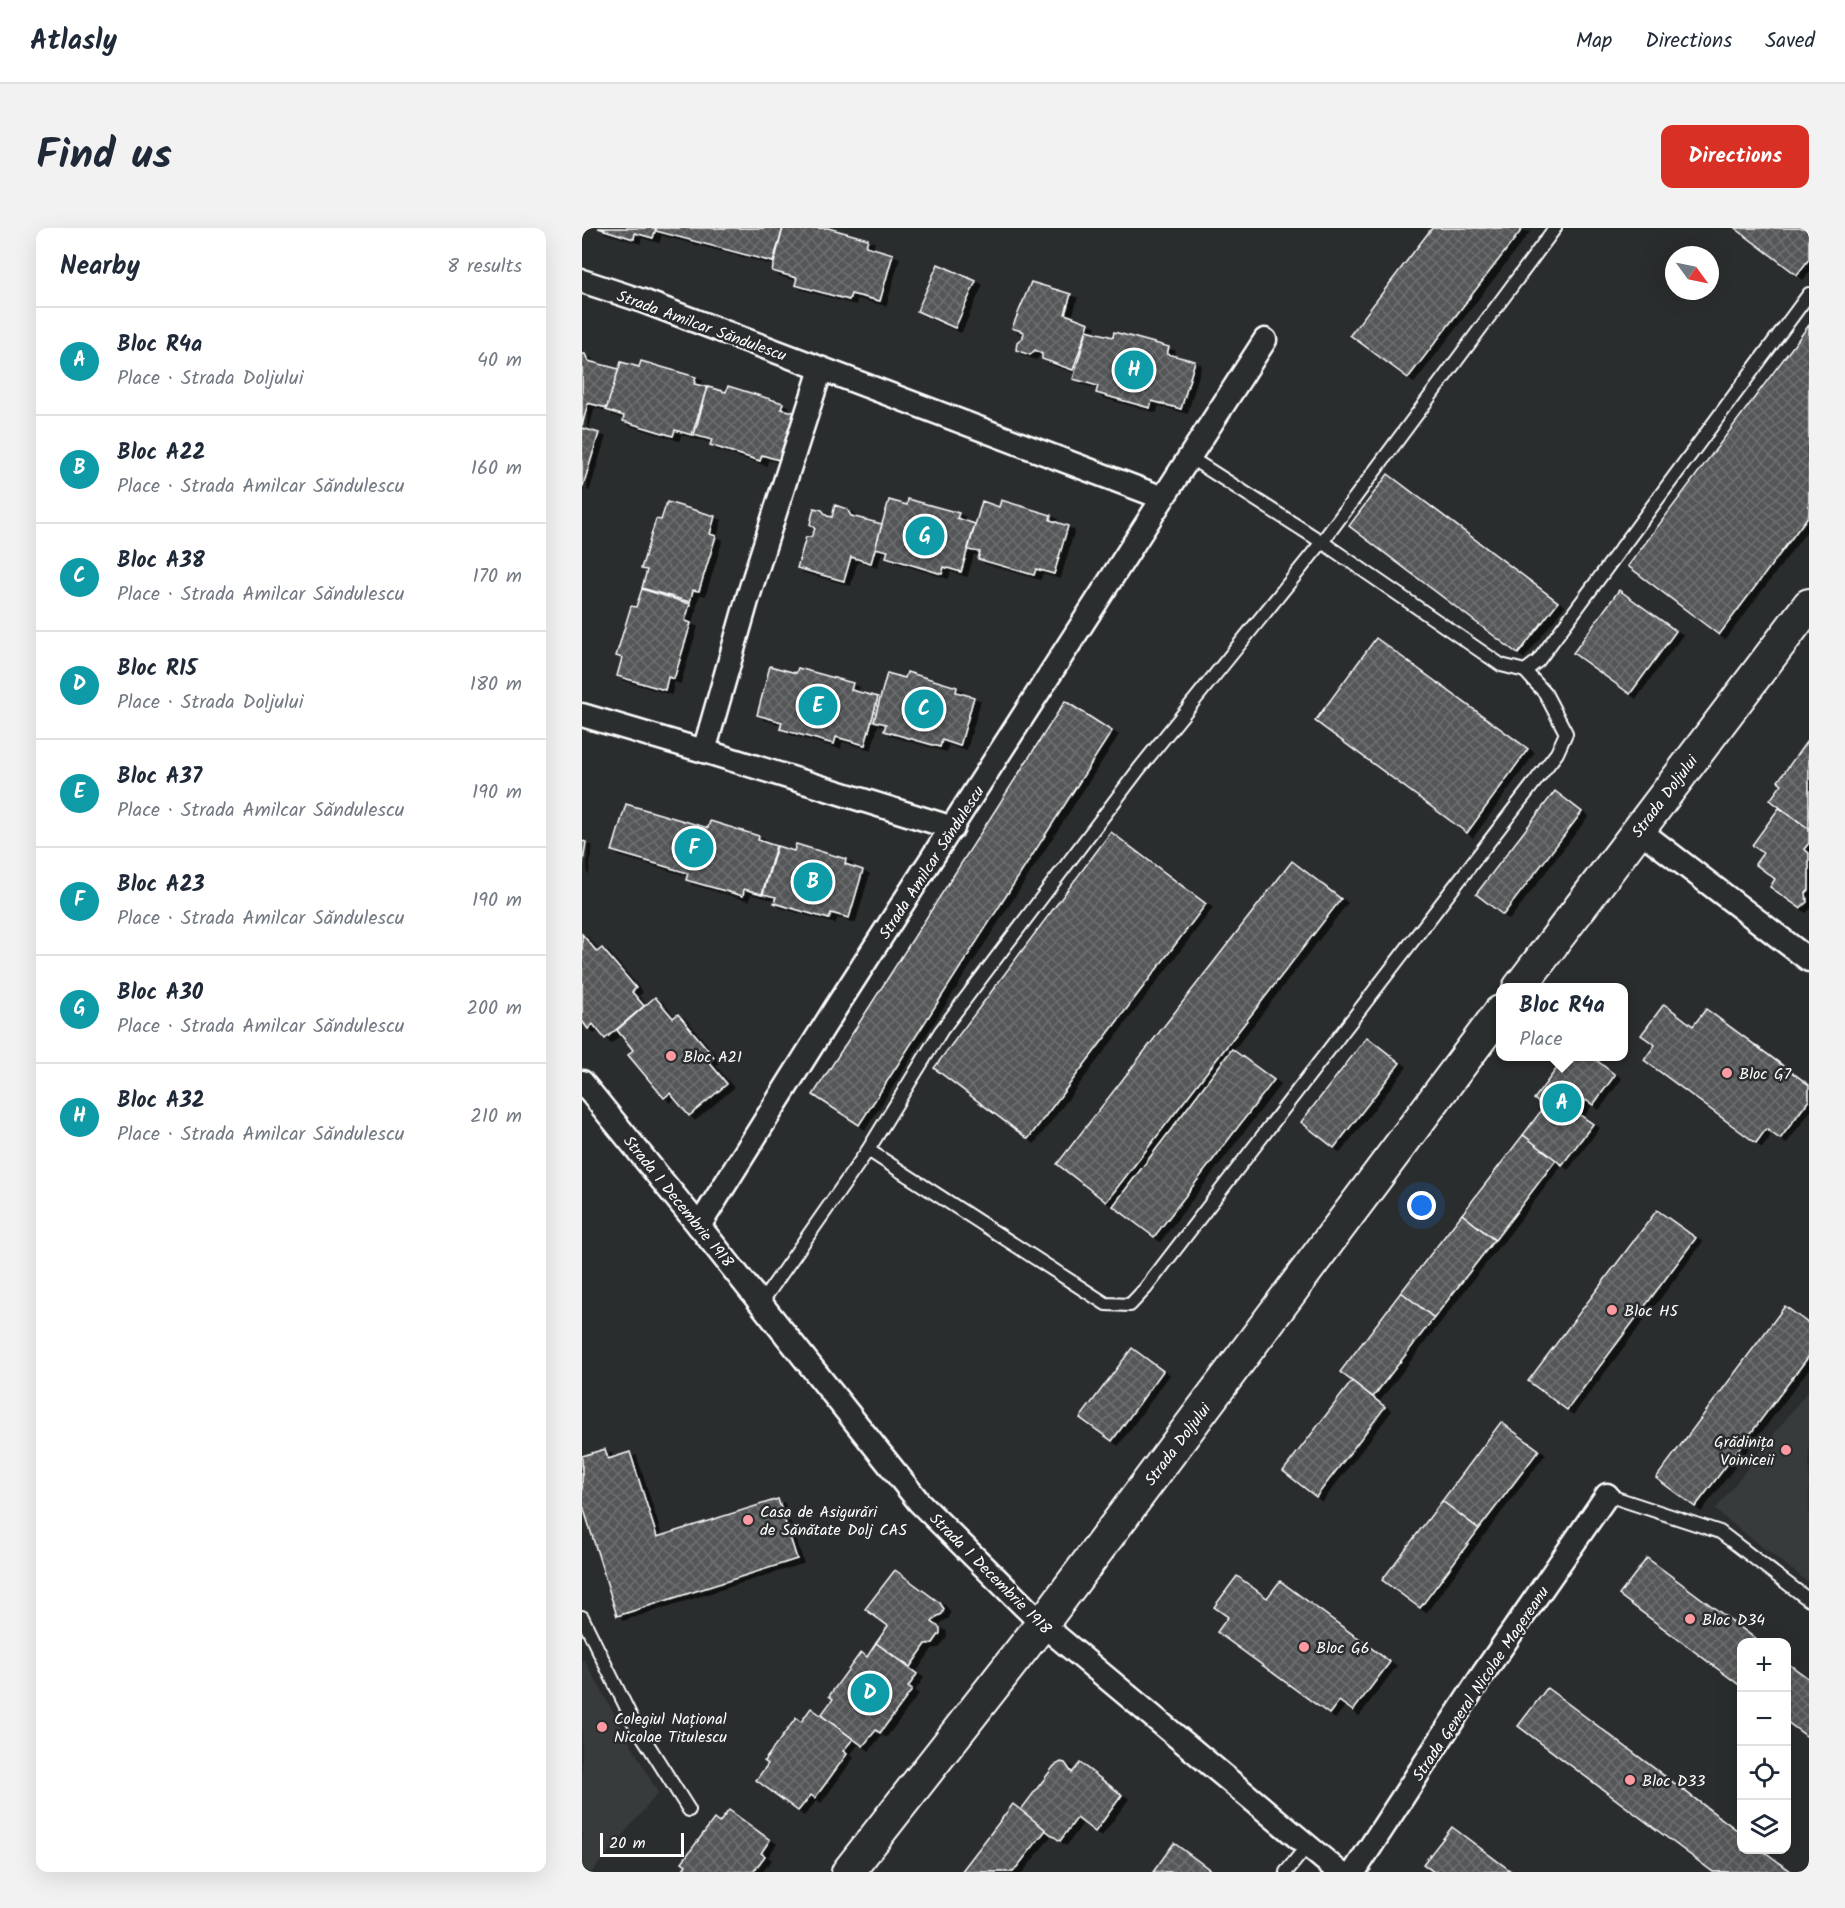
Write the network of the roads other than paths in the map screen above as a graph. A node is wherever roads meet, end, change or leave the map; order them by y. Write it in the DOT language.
graph roads {
  1 [pos="1555,228"];
  2 [pos="582,281"];
  3 [pos="1809,294"];
  4 [pos="1265,340"];
  5 [pos="821,369"];
  6 [pos="1190,457"];
  7 [pos="1163,498"];
  8 [pos="1322,542"];
  9 [pos="1809,605"];
  10 [pos="1525,671"];
  11 [pos="582,715"];
  12 [pos="704,751"];
  13 [pos="953,828"];
  14 [pos="1639,830"];
  15 [pos="1809,960"];
  16 [pos="1522,983"];
  17 [pos="1496,1017"];
  18 [pos="582,1082"];
  19 [pos="868,1150"];
  20 [pos="699,1226"];
  21 [pos="761,1304"];
  22 [pos="1607,1495"];
  23 [pos="1809,1600"];
  24 [pos="582,1617"];
  25 [pos="1042,1624"];
  26 [pos="689,1810"];
  27 [pos="1307,1846"];
  28 [pos="848,1872"];
  29 [pos="1286,1872"];
  30 [pos="1339,1872"];
  31 [pos="1354,1872"];
  1 -- 8 [label="lane"];
  2 -- 5 [label="street, Strada Amilcar Săndulescu"];
  3 -- 10 [label="lane"];
  4 -- 6 [label="street, Strada Amilcar Săndulescu"];
  5 -- 7 [label="street, Strada Amilcar Săndulescu"];
  5 -- 12 [label="street"];
  6 -- 7 [label="street, Strada Amilcar Săndulescu"];
  6 -- 8 [label="lane"];
  7 -- 13 [label="street, Strada Amilcar Săndulescu"];
  8 -- 10 [label="lane"];
  8 -- 19 [label="lane"];
  9 -- 14 [label="street, Strada Doljului"];
  10 -- 19 [label="lane"];
  11 -- 12 [label="street"];
  12 -- 13 [label="street"];
  13 -- 20 [label="street, Strada Amilcar Săndulescu"];
  14 -- 15 [label="street"];
  14 -- 16 [label="street, Strada Doljului"];
  17 -- 25 [label="street, Strada Doljului"];
  18 -- 20 [label="street, Strada 1 Decembrie 1918"];
  19 -- 21 [label="lane"];
  20 -- 21 [label="street, Strada 1 Decembrie 1918"];
  21 -- 25 [label="street, Strada 1 Decembrie 1918"];
  22 -- 23 [label="lane"];
  22 -- 31 [label="street, Strada General Nicolae Magereanu"];
  24 -- 26 [label="lane"];
  25 -- 27 [label="street, Strada 1 Decembrie 1918"];
  25 -- 28 [label="street, Strada Doljului"];
  27 -- 29 [label="lane"];
  27 -- 30 [label="street, Strada 1 Decembrie 1918"];
}
